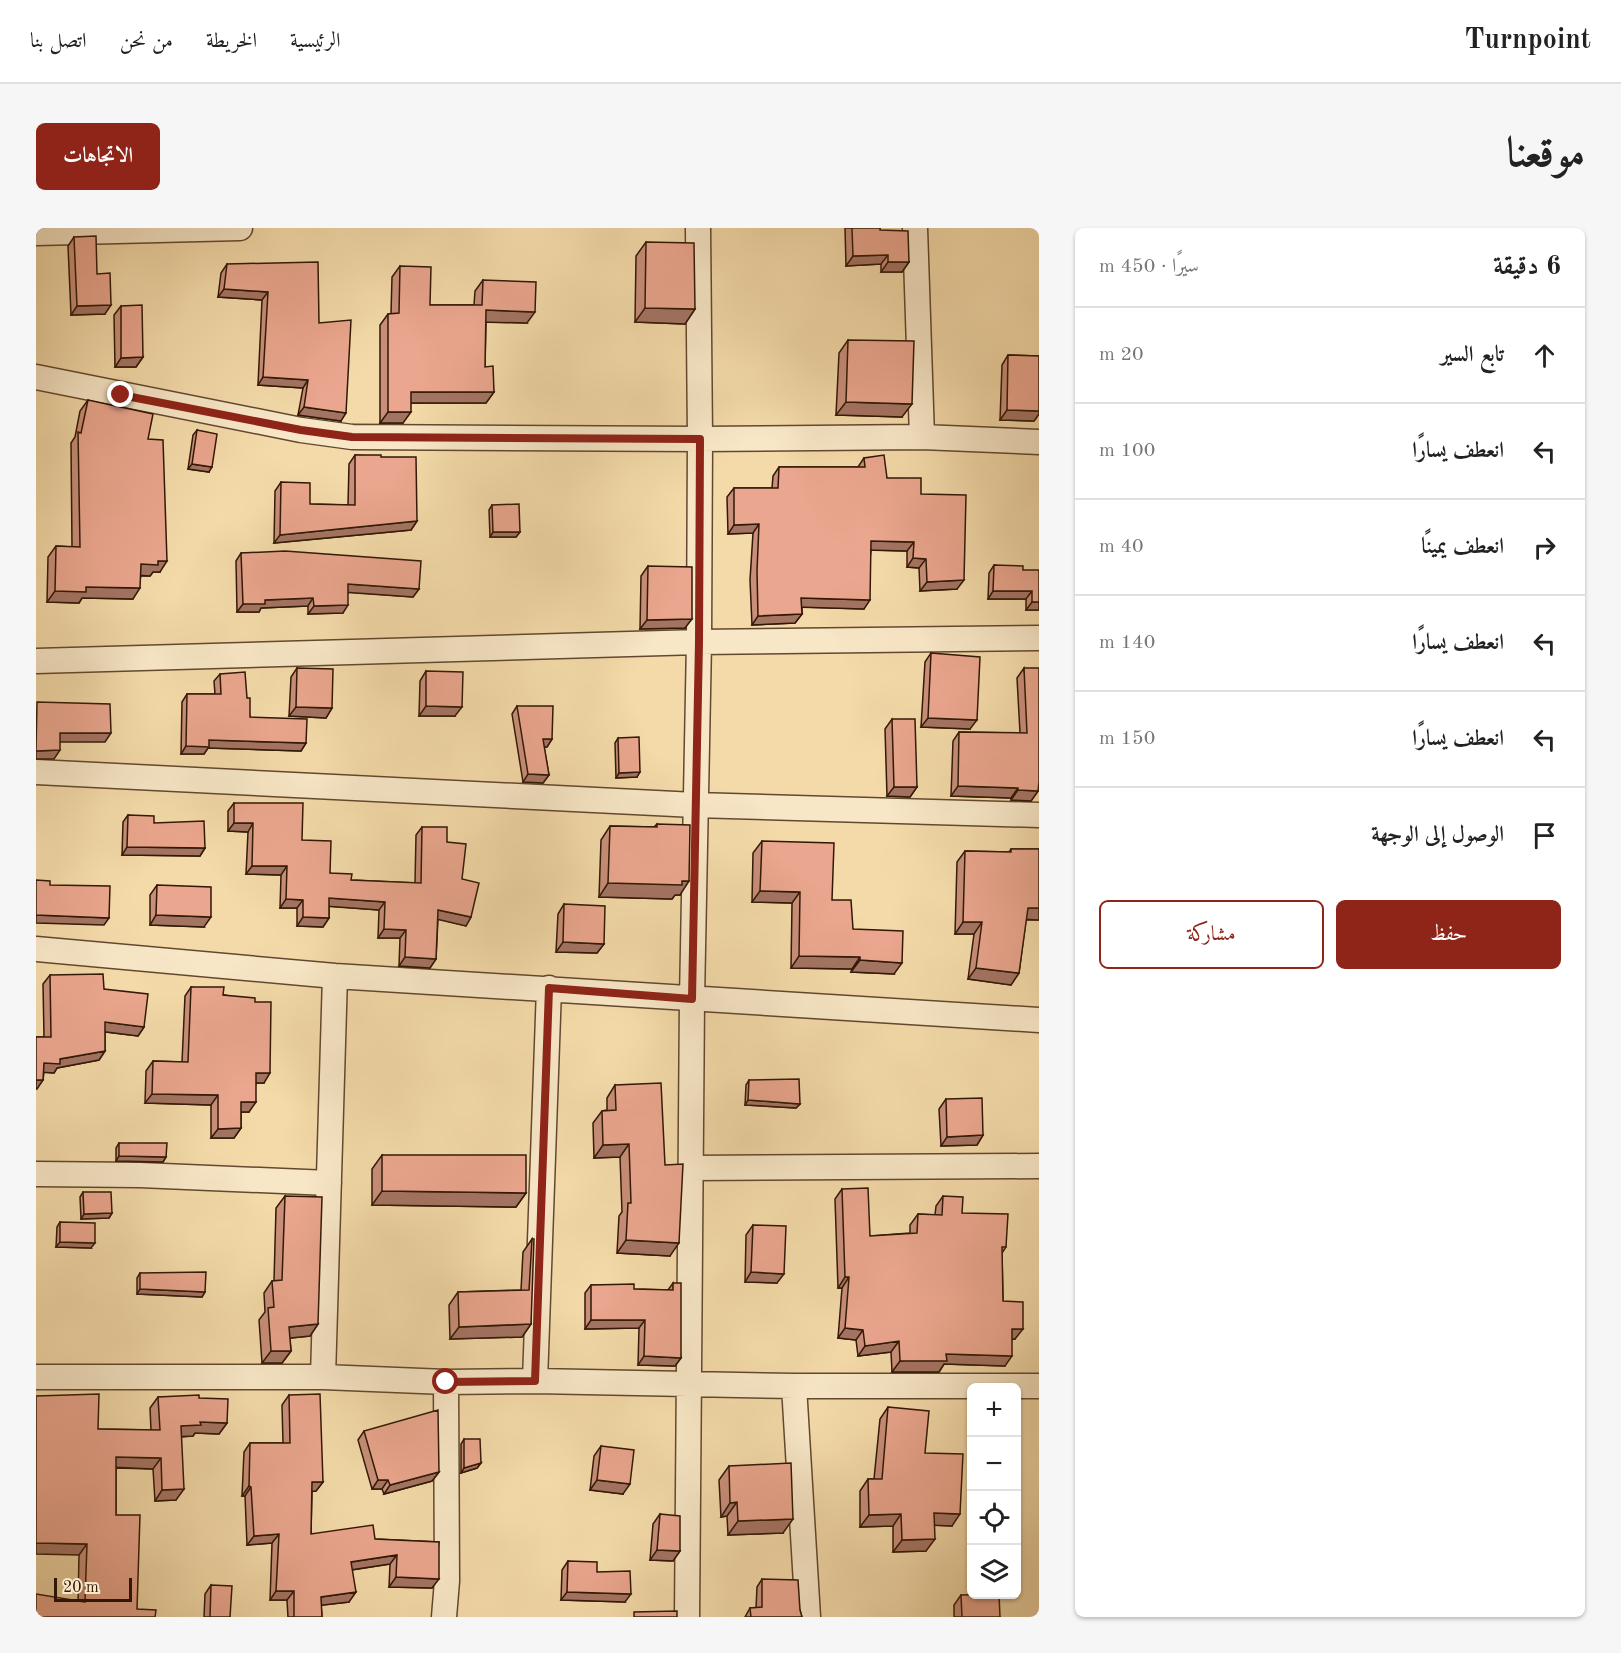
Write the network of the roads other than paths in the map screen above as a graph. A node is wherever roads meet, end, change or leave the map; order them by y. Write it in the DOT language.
graph roads {
  1 [pos="240,228"];
  2 [pos="698,228"];
  3 [pos="915,228"];
  4 [pos="36,233"];
  5 [pos="36,376"];
  6 [pos="922,437"];
  7 [pos="700,439"];
  8 [pos="1039,442"];
  9 [pos="1039,638"];
  10 [pos="699,642"];
  11 [pos="36,661"];
  12 [pos="36,772"];
  13 [pos="695,805"];
  14 [pos="1039,815"];
  15 [pos="36,949"];
  16 [pos="335,976"];
  17 [pos="549,988"];
  18 [pos="692,999"];
  19 [pos="1039,1020"];
  20 [pos="1039,1166"];
  21 [pos="692,1168"];
  22 [pos="36,1174"];
  23 [pos="329,1183"];
  24 [pos="36,1377"];
  25 [pos="323,1377"];
  26 [pos="535,1381"];
  27 [pos="446,1382"];
  28 [pos="688,1383"];
  29 [pos="794,1386"];
  30 [pos="1039,1386"];
  31 [pos="444,1617"];
  32 [pos="687,1617"];
  33 [pos="808,1617"];
  1 -- 4 [label="street"];
  2 -- 7 [label="street"];
  3 -- 6 [label="street"];
  5 -- 7 [label="street"];
  6 -- 7 [label="street"];
  6 -- 8 [label="street"];
  7 -- 10 [label="street"];
  9 -- 10 [label="street"];
  10 -- 11 [label="street"];
  10 -- 13 [label="street"];
  12 -- 13 [label="street"];
  13 -- 14 [label="street"];
  13 -- 18 [label="street"];
  15 -- 16 [label="street"];
  16 -- 17 [label="street"];
  16 -- 23 [label="street"];
  17 -- 18 [label="street"];
  17 -- 26 [label="street"];
  18 -- 19 [label="street"];
  18 -- 21 [label="street"];
  20 -- 21 [label="street"];
  21 -- 28 [label="street"];
  22 -- 23 [label="street"];
  23 -- 25 [label="street"];
  24 -- 25 [label="street"];
  25 -- 27 [label="street"];
  26 -- 27 [label="street"];
  26 -- 28 [label="street"];
  27 -- 31 [label="street"];
  28 -- 29 [label="street"];
  28 -- 32 [label="street"];
  29 -- 30 [label="street"];
  29 -- 33 [label="street"];
}
